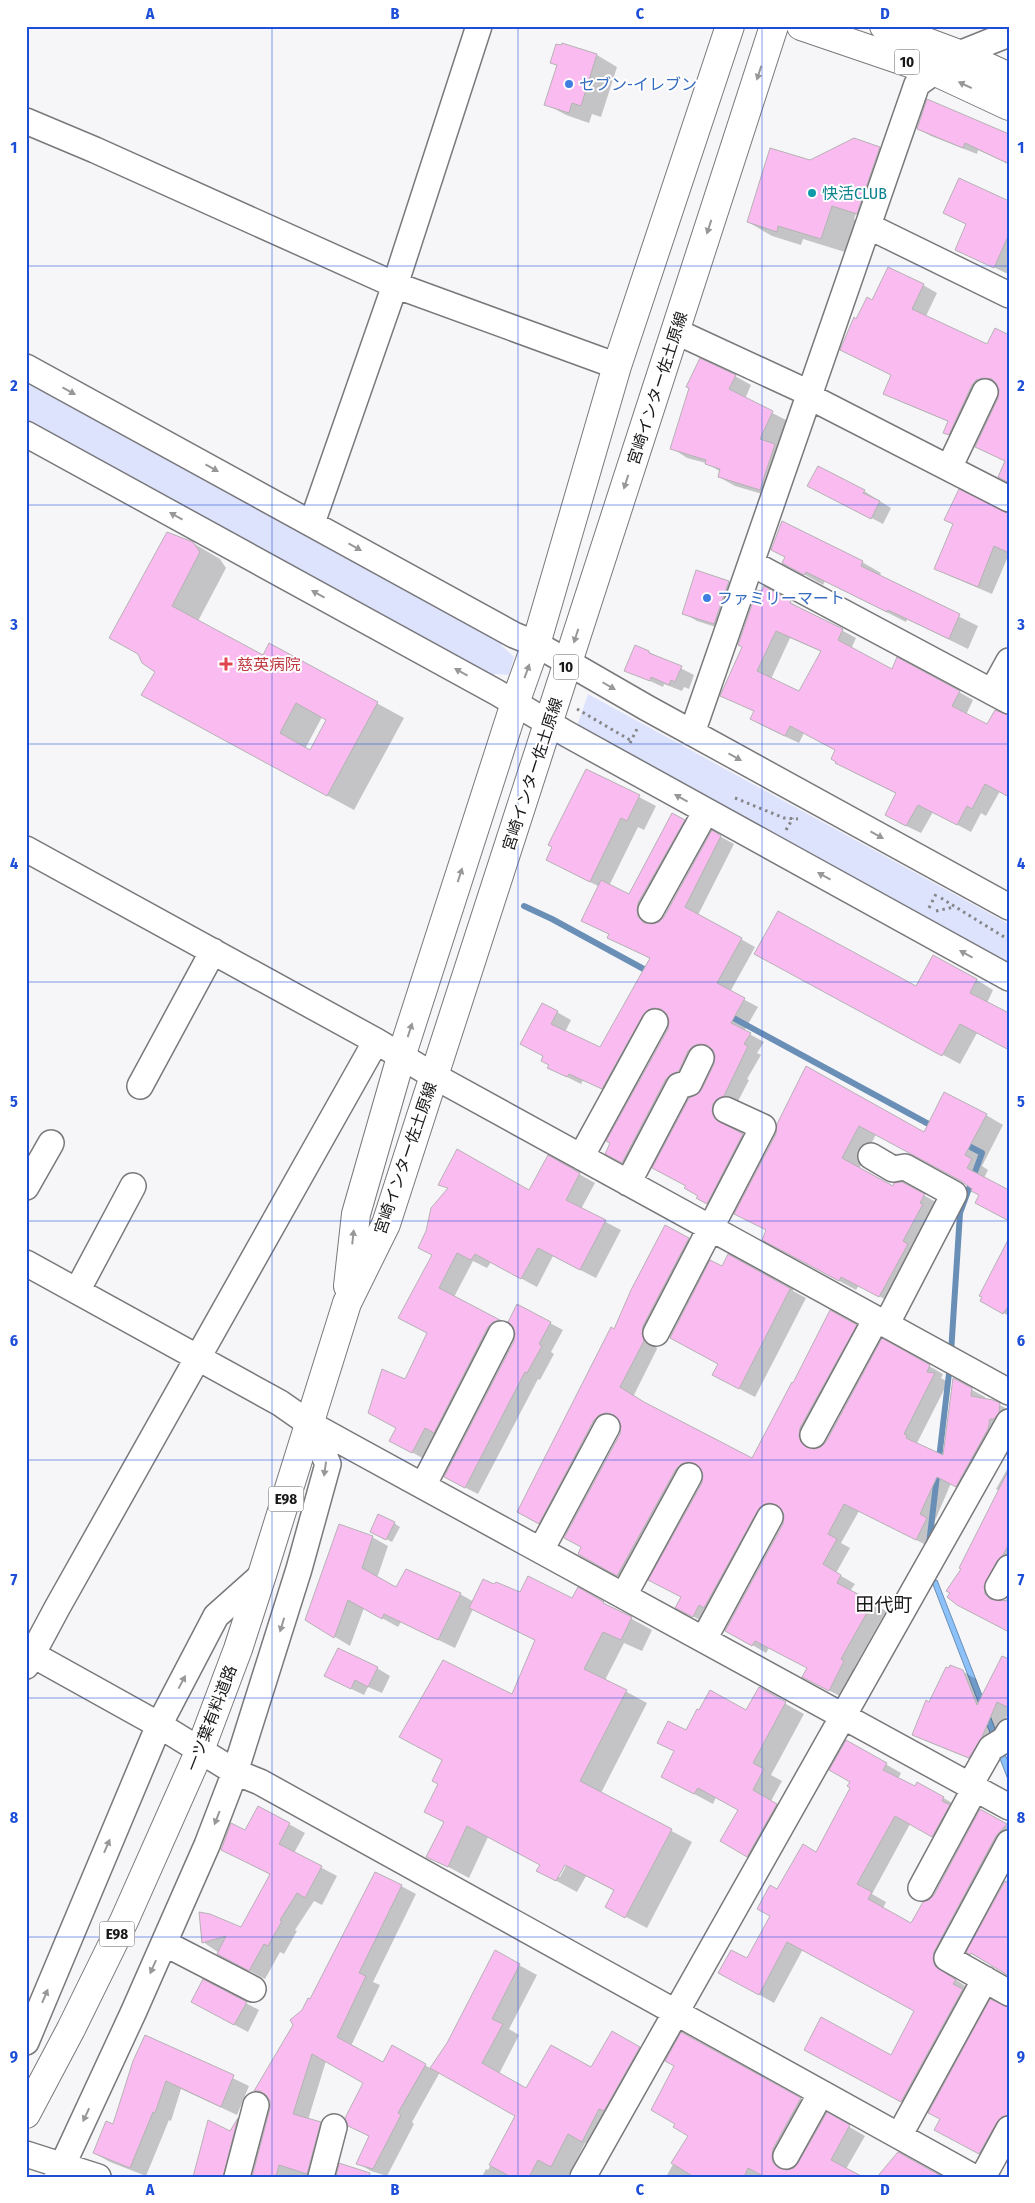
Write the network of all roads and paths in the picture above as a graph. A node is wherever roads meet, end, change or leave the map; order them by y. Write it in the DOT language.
graph roads {
  1 [pos="479,26"];
  2 [pos="730,26"];
  3 [pos="774,26"];
  4 [pos="801,26"];
  5 [pos="884,26"];
  6 [pos="1009,34"];
  7 [pos="959,54"];
  8 [pos="936,72"];
  9 [pos="1009,77"];
  10 [pos="1009,106"];
  11 [pos="26,121"];
  12 [pos="868,226"];
  13 [pos="395,285"];
  14 [pos="1009,295"];
  15 [pos="675,331"];
  16 [pos="617,366"];
  17 [pos="26,367"];
  18 [pos="985,392"];
  19 [pos="809,394"];
  20 [pos="26,434"];
  21 [pos="949,468"];
  22 [pos="1009,499"];
  23 [pos="312,523"];
  24 [pos="750,563"];
  25 [pos="536,644"];
  26 [pos="1009,661"];
  27 [pos="568,662"];
  28 [pos="1000,696"];
  29 [pos="516,702"];
  30 [pos="575,708"];
  31 [pos="647,708"];
  32 [pos="548,724"];
  33 [pos="692,733"];
  34 [pos="632,741"];
  35 [pos="638,745"];
  36 [pos="620,764"];
  37 [pos="805,795"];
  38 [pos="733,797"];
  39 [pos="706,811"];
  40 [pos="792,818"];
  41 [pos="805,823"];
  42 [pos="26,849"];
  43 [pos="776,850"];
  44 [pos="947,873"];
  45 [pos="927,890"];
  46 [pos="936,895"];
  47 [pos="1009,907"];
  48 [pos="651,910"];
  49 [pos="918,928"];
  50 [pos="1009,940"];
  51 [pos="213,951"];
  52 [pos="1009,978"];
  53 [pos="655,1022"];
  54 [pos="376,1041"];
  55 [pos="401,1057"];
  56 [pos="701,1058"];
  57 [pos="434,1076"];
  58 [pos="140,1086"];
  59 [pos="726,1110"];
  60 [pos="51,1142"];
  61 [pos="871,1156"];
  62 [pos="581,1157"];
  63 [pos="628,1183"];
  64 [pos="132,1186"];
  65 [pos="26,1187"];
  66 [pos="710,1228"];
  67 [pos="26,1263"];
  68 [pos="76,1290"];
  69 [pos="347,1302"];
  70 [pos="881,1322"];
  71 [pos="656,1333"];
  72 [pos="501,1334"];
  73 [pos="199,1358"];
  74 [pos="1009,1392"];
  75 [pos="1009,1422"];
  76 [pos="310,1424"];
  77 [pos="606,1427"];
  78 [pos="814,1435"];
  79 [pos="688,1476"];
  80 [pos="423,1486"];
  81 [pos="770,1517"];
  82 [pos="541,1550"];
  83 [pos="262,1574"];
  84 [pos="624,1595"];
  85 [pos="704,1639"];
  86 [pos="28,1657"];
  87 [pos="843,1715"];
  88 [pos="159,1725"];
  89 [pos="1009,1732"];
  90 [pos="200,1750"];
  91 [pos="234,1772"];
  92 [pos="972,1787"];
  93 [pos="1009,1807"];
  94 [pos="1009,1843"];
  95 [pos="920,1888"];
  96 [pos="164,1943"];
  97 [pos="985,1979"];
  98 [pos="253,1989"];
  99 [pos="1009,1993"];
  100 [pos="676,2012"];
  101 [pos="26,2042"];
  102 [pos="821,2093"];
  103 [pos="256,2105"];
  104 [pos="26,2114"];
  105 [pos="334,2127"];
  106 [pos="1009,2129"];
  107 [pos="899,2136"];
  108 [pos="26,2154"];
  109 [pos="786,2156"];
  110 [pos="60,2172"];
  111 [pos="98,2177"];
  112 [pos="237,2177"];
  113 [pos="321,2177"];
  114 [pos="583,2177"];
  115 [pos="973,2177"];
  116 [pos="982,2177"];
  1 -- 13 [label="street"];
  2 -- 16 [label="main road, 宮崎インター佐土原線 / 10"];
  3 -- 15 [label="main road, 宮崎インター佐土原線 / 10, one-way"];
  4 -- 8 [label="main road, 10"];
  5 -- 7 [label="main road, 10"];
  6 -- 7 [label="street"];
  7 -- 8 [label="street"];
  7 -- 9 [label="main road, 10"];
  10 -- 8 [label="main road, 10, one-way"];
  8 -- 12 [label="street"];
  11 -- 13 [label="street"];
  12 -- 14 [label="street"];
  12 -- 19 [label="street"];
  13 -- 16 [label="street"];
  13 -- 23 [label="street"];
  15 -- 19 [label="street"];
  15 -- 27 [label="main road, 宮崎インター佐土原線 / 10, one-way"];
  16 -- 25 [label="main road, 宮崎インター佐土原線 / 10"];
  17 -- 23 [label="street, one-way"];
  18 -- 21 [label="street"];
  19 -- 21 [label="street"];
  19 -- 24 [label="street"];
  29 -- 20 [label="street, one-way"];
  21 -- 22 [label="street"];
  23 -- 25 [label="street, one-way"];
  24 -- 28 [label="street"];
  24 -- 33 [label="street"];
  25 -- 27 [label="street"];
  29 -- 25 [label="main road, 宮崎インター佐土原線 / 10, one-way"];
  26 -- 28 [label="street"];
  27 -- 31 [label="street, one-way"];
  27 -- 32 [label="main road, 宮崎インター佐土原線 / 10"];
  29 -- 32 [label="street"];
  55 -- 29 [label="main road, 宮崎インター佐土原線 / 10, one-way"];
  30 -- 34 [label="path"];
  31 -- 33 [label="street"];
  31 -- 34 [label="path"];
  32 -- 36 [label="street"];
  32 -- 57 [label="main road, 宮崎インター佐土原線 / 10"];
  33 -- 37 [label="street, one-way"];
  34 -- 35 [label="path"];
  34 -- 36 [label="path"];
  39 -- 36 [label="street, one-way"];
  37 -- 40 [label="path"];
  37 -- 44 [label="street, one-way"];
  38 -- 40 [label="path"];
  39 -- 43 [label="street"];
  39 -- 48 [label="street"];
  40 -- 41 [label="path"];
  40 -- 43 [label="path"];
  42 -- 51 [label="street"];
  49 -- 43 [label="street, one-way"];
  44 -- 46 [label="path"];
  44 -- 47 [label="street"];
  45 -- 46 [label="path"];
  46 -- 49 [label="path"];
  46 -- 50 [label="path"];
  52 -- 49 [label="street, one-way"];
  51 -- 54 [label="street"];
  51 -- 58 [label="street"];
  53 -- 62 [label="street"];
  54 -- 55 [label="street"];
  54 -- 73 [label="street"];
  55 -- 57 [label="street"];
  69 -- 55 [label="main road, 宮崎インター佐土原線 / 10, one-way"];
  56 -- 63 [label="street"];
  57 -- 62 [label="street"];
  57 -- 69 [label="main road, 宮崎インター佐土原線 / 10"];
  59 -- 66 [label="street"];
  60 -- 65 [label="street"];
  61 -- 70 [label="street"];
  62 -- 63 [label="street"];
  63 -- 66 [label="street"];
  64 -- 68 [label="street"];
  66 -- 70 [label="street"];
  66 -- 71 [label="street"];
  67 -- 68 [label="street"];
  68 -- 73 [label="street"];
  69 -- 76 [label="main road, 一ツ葉有料道路 / E98"];
  70 -- 74 [label="street"];
  70 -- 78 [label="street"];
  72 -- 80 [label="street"];
  73 -- 76 [label="street"];
  73 -- 86 [label="street"];
  75 -- 87 [label="street"];
  76 -- 80 [label="street"];
  76 -- 83 [label="main road, 一ツ葉有料道路 / E98"];
  76 -- 91 [label="street, one-way"];
  77 -- 82 [label="street"];
  79 -- 84 [label="street"];
  80 -- 82 [label="street"];
  81 -- 85 [label="street"];
  82 -- 84 [label="street"];
  88 -- 83 [label="street, one-way"];
  83 -- 90 [label="main road, 一ツ葉有料道路 / E98"];
  84 -- 85 [label="street"];
  85 -- 87 [label="street"];
  86 -- 88 [label="street"];
  87 -- 92 [label="street"];
  87 -- 100 [label="street"];
  88 -- 90 [label="street"];
  101 -- 88 [label="street, one-way"];
  89 -- 92 [label="street"];
  90 -- 91 [label="street"];
  90 -- 104 [label="main road, 一ツ葉有料道路 / E98"];
  91 -- 96 [label="street, one-way"];
  91 -- 100 [label="street"];
  92 -- 93 [label="street"];
  92 -- 95 [label="street"];
  94 -- 97 [label="street"];
  96 -- 98 [label="street"];
  96 -- 110 [label="street, one-way"];
  97 -- 99 [label="street"];
  97 -- 107 [label="street"];
  100 -- 102 [label="street"];
  100 -- 114 [label="street"];
  102 -- 107 [label="street"];
  102 -- 109 [label="street"];
  103 -- 112 [label="street"];
  105 -- 113 [label="street"];
  106 -- 116 [label="street"];
  107 -- 115 [label="street"];
  108 -- 110 [label="street"];
  110 -- 111 [label="street"];
}
